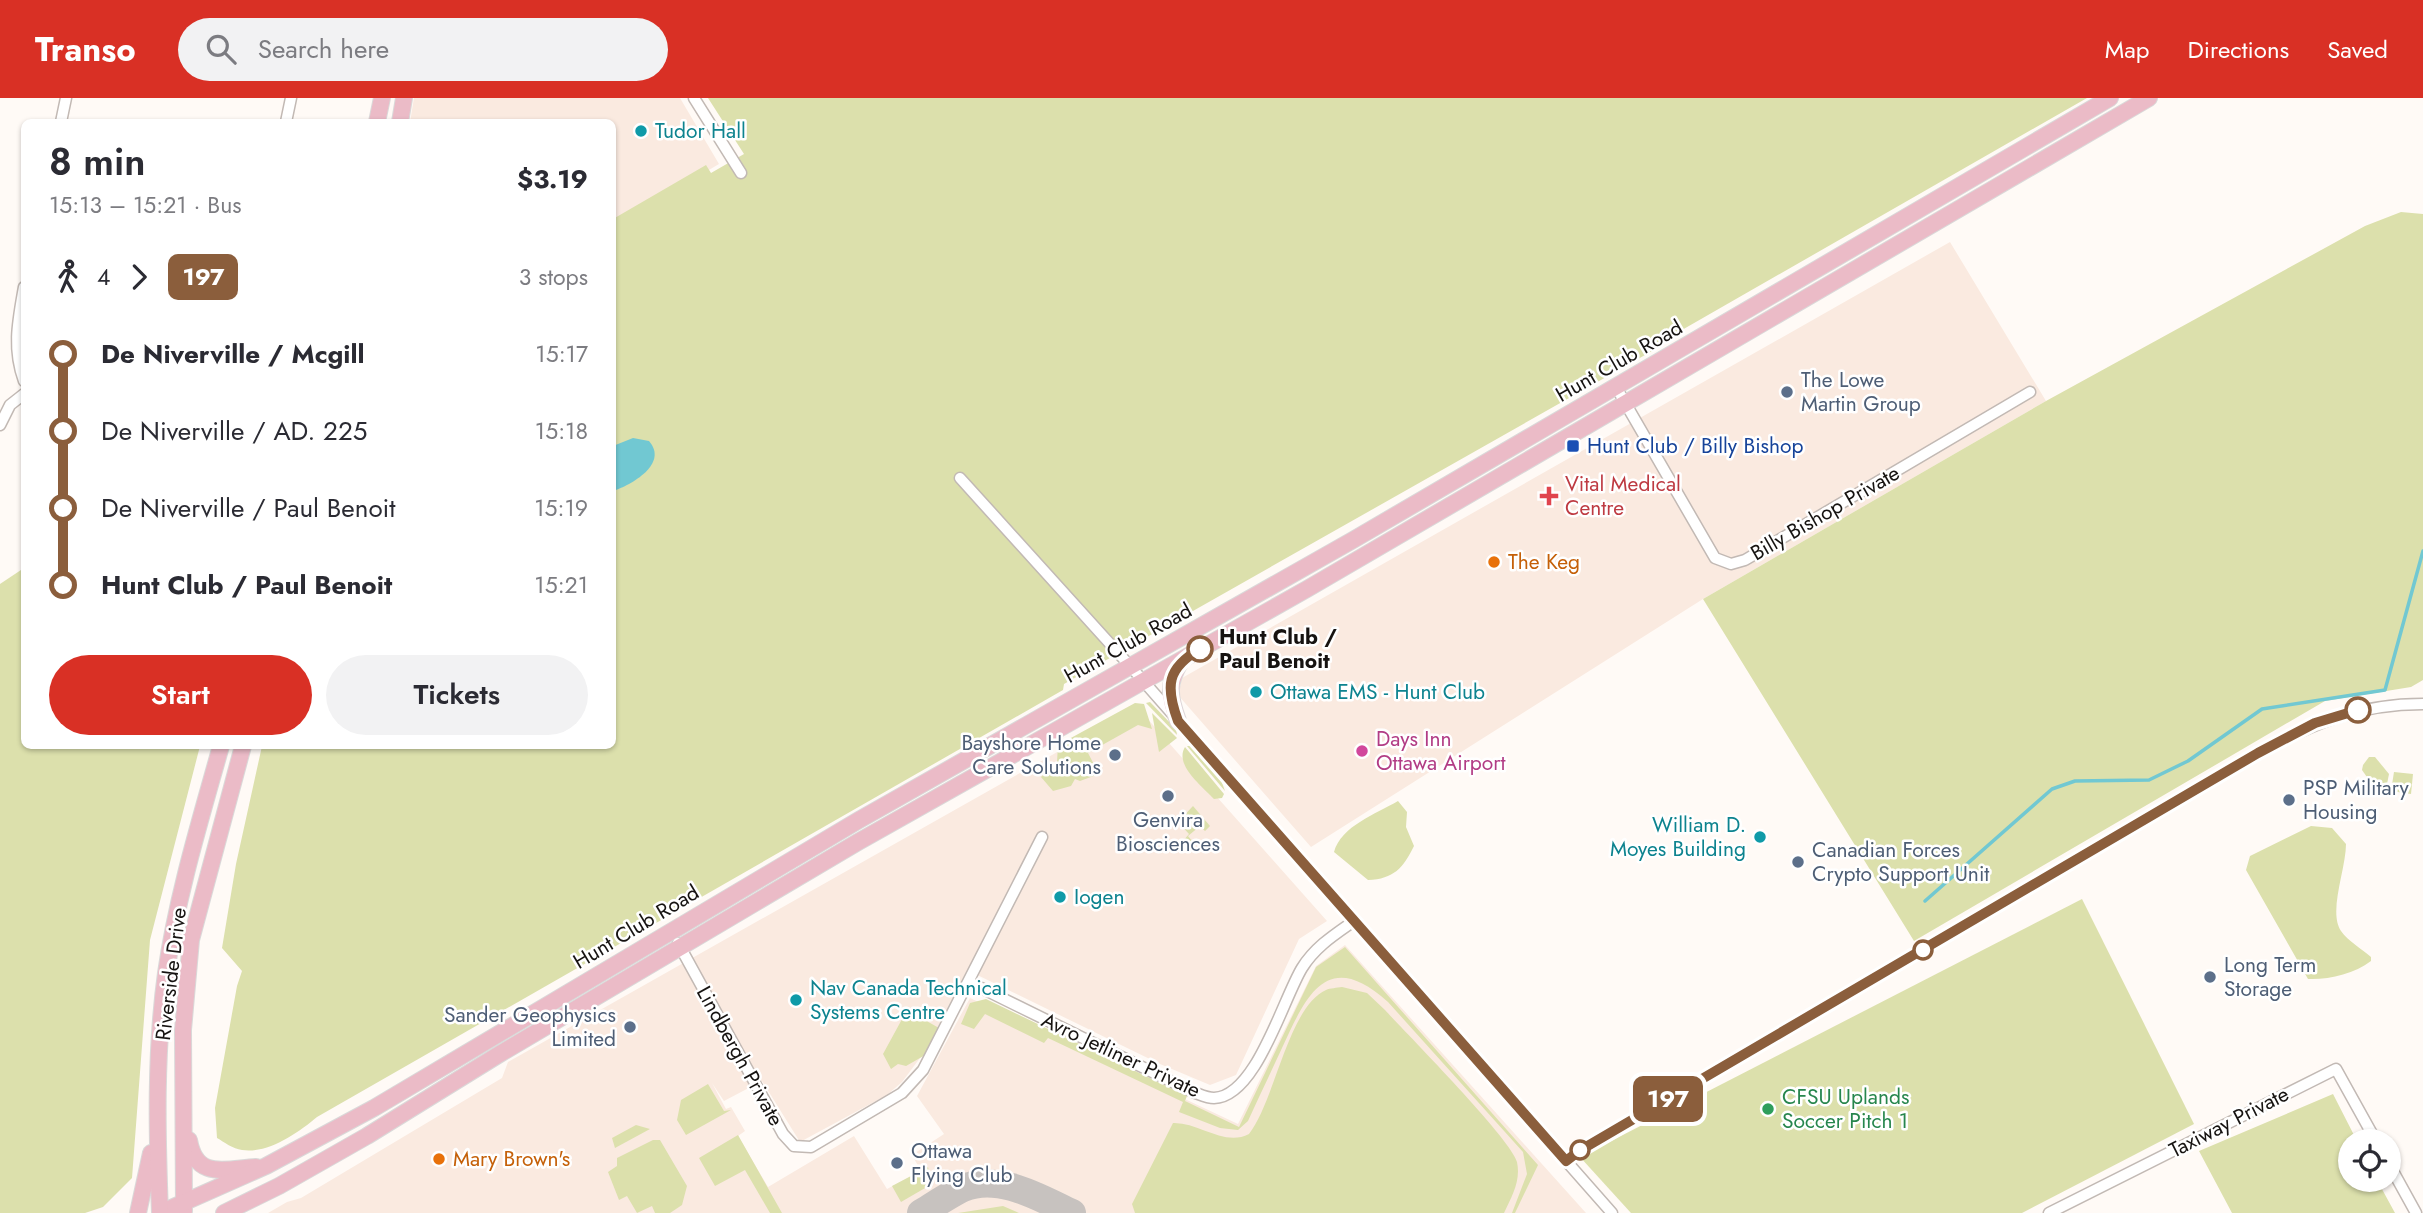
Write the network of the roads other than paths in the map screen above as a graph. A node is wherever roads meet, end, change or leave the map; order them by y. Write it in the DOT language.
graph roads {
  1 [pos="66,98"];
  2 [pos="291,98"];
  3 [pos="382,98"];
  4 [pos="404,98"];
  5 [pos="694,98"];
  6 [pos="2110,98"];
  7 [pos="2149,98"];
  8 [pos="62,119"];
  9 [pos="287,119"];
  10 [pos="378,119"];
  11 [pos="400,119"];
  12 [pos="741,173"];
  13 [pos="21,303"];
  14 [pos="21,373"];
  15 [pos="1616,387"];
  16 [pos="2030,392"];
  17 [pos="21,396"];
  18 [pos="1626,403"];
  19 [pos="0,425"];
  20 [pos="960,478"];
  21 [pos="1183,659"];
  22 [pos="1131,667"];
  23 [pos="1143,680"];
  24 [pos="2423,704"];
  25 [pos="1178,721"];
  26 [pos="220,749"];
  27 [pos="242,749"];
  28 [pos="1042,837"];
  29 [pos="1354,921"];
  30 [pos="671,930"];
  31 [pos="680,947"];
  32 [pos="969,982"];
  33 [pos="471,1050"];
  34 [pos="481,1065"];
  35 [pos="184,1109"];
  36 [pos="157,1120"];
  37 [pos="2369,1129"];
  38 [pos="1566,1161"];
  39 [pos="266,1166"];
  40 [pos="2401,1186"];
  41 [pos="184,1208"];
  42 [pos="227,1212"];
  43 [pos="138,1213"];
  44 [pos="160,1213"];
  45 [pos="1612,1213"];
  46 [pos="2049,1213"];
  47 [pos="2416,1213"];
  1 -- 8 [label="street"];
  2 -- 9 [label="street"];
  3 -- 10 [label="main road"];
  4 -- 11 [label="main road"];
  5 -- 12 [label="street"];
  6 -- 15 [label="main road, Hunt Club Road"];
  7 -- 18 [label="main road, Hunt Club Road"];
  13 -- 14 [label="street"];
  15 -- 18 [label="street, Billy Bishop Private"];
  15 -- 22 [label="main road, Hunt Club Road"];
  16 -- 18 [label="street, Billy Bishop Private"];
  17 -- 19 [label="street"];
  18 -- 21 [label="main road, Hunt Club Road"];
  20 -- 22 [label="street"];
  21 -- 23 [label="main road, Hunt Club Road"];
  21 -- 25 [label="main road"];
  22 -- 23 [label="street"];
  22 -- 30 [label="main road, Hunt Club Road"];
  23 -- 25 [label="street"];
  23 -- 31 [label="main road, Hunt Club Road"];
  24 -- 38 [label="street"];
  25 -- 29 [label="street"];
  26 -- 36 [label="main road, Riverside Drive"];
  27 -- 35 [label="main road, Riverside Drive"];
  28 -- 32 [label="street, Lindbergh Private"];
  29 -- 32 [label="street, Avro Jetliner Private"];
  29 -- 38 [label="street"];
  30 -- 31 [label="street, Lindbergh Private"];
  30 -- 33 [label="main road, Hunt Club Road"];
  31 -- 32 [label="street, Lindbergh Private"];
  31 -- 34 [label="main road, Hunt Club Road"];
  33 -- 34 [label="main road"];
  33 -- 39 [label="main road, Hunt Club Road"];
  34 -- 42 [label="main road, Hunt Club Road"];
  35 -- 39 [label="main road"];
  35 -- 41 [label="main road, Riverside Drive"];
  36 -- 43 [label="main road"];
  36 -- 44 [label="main road, Riverside Drive"];
  37 -- 46 [label="street, Taxiway Private"];
  38 -- 45 [label="street"];
  39 -- 41 [label="main road, Hunt Club Road"];
  40 -- 47 [label="street"];
  41 -- 44 [label="main road, Hunt Club Road"];
}
